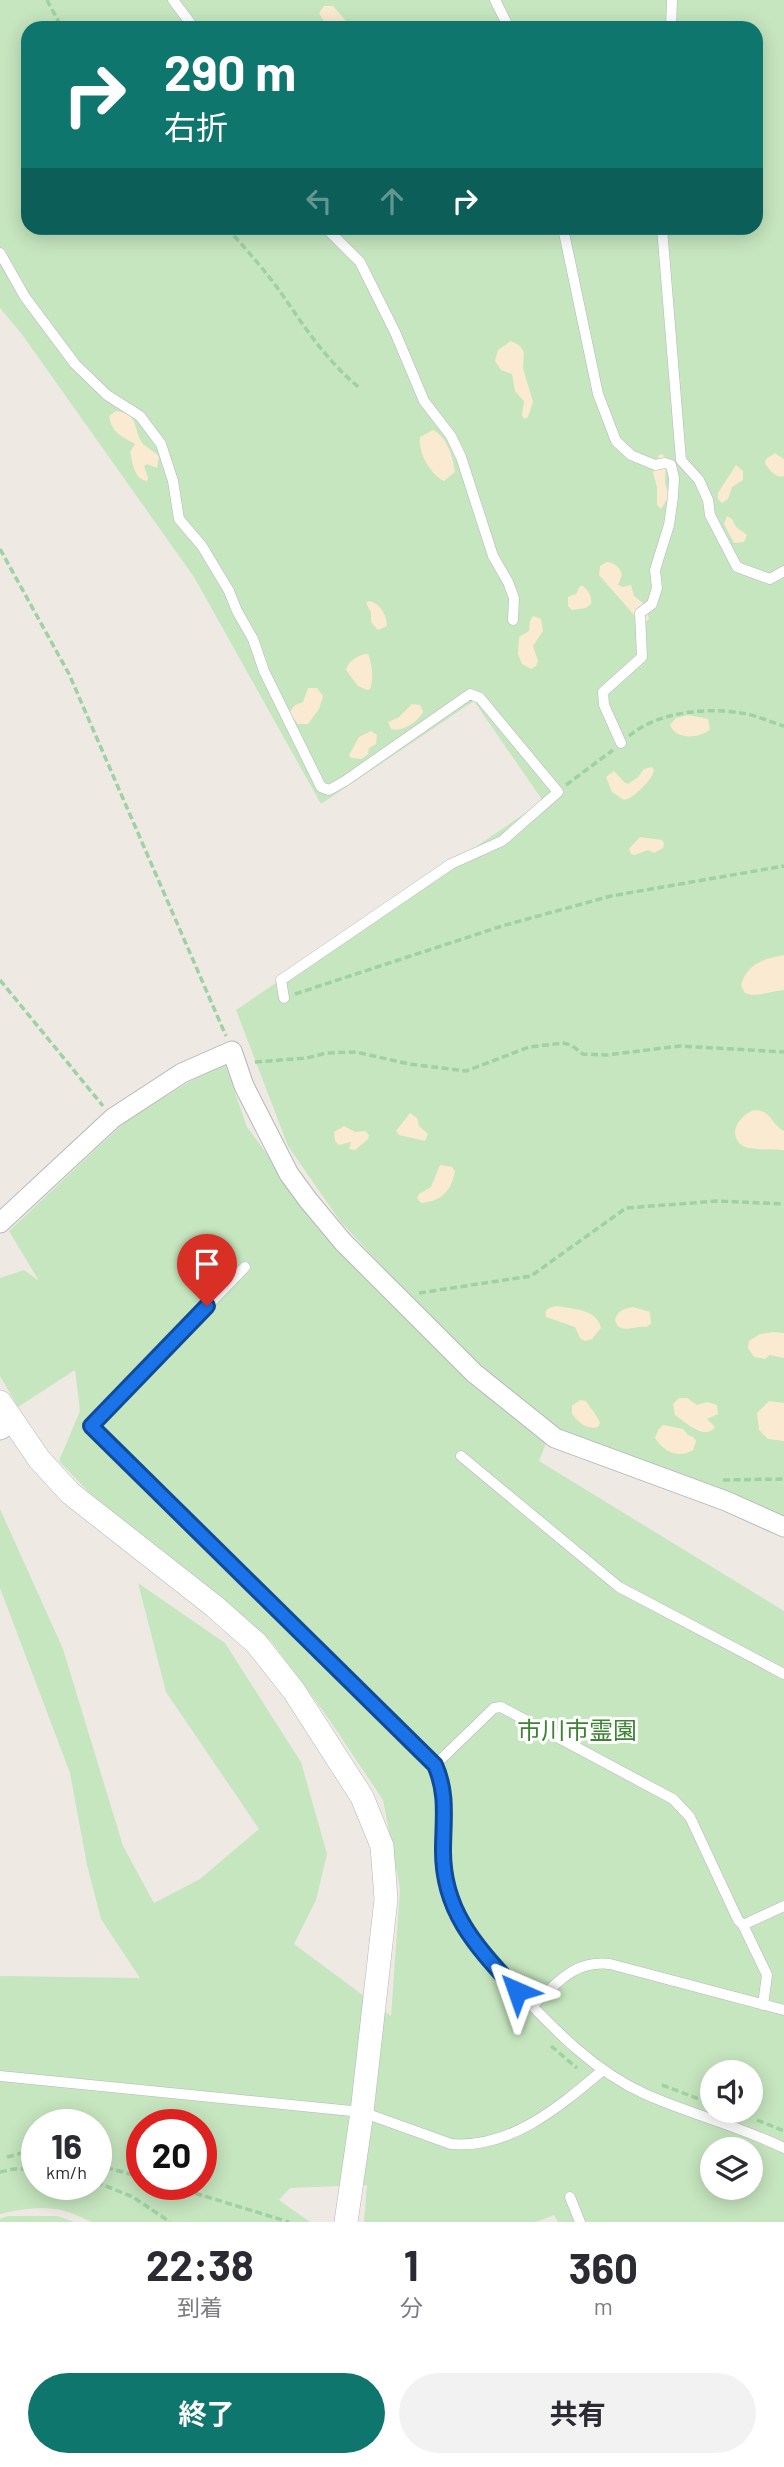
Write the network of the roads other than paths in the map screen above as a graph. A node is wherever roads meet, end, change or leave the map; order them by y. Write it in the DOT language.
graph roads {
  1 [pos="173,0"];
  2 [pos="495,0"];
  3 [pos="672,0"];
  4 [pos="189,21"];
  5 [pos="506,21"];
  6 [pos="671,21"];
  7 [pos="335,235"];
  8 [pos="564,235"];
  9 [pos="664,235"];
  10 [pos="0,253"];
  11 [pos="784,571"];
  12 [pos="513,620"];
  13 [pos="621,743"];
  14 [pos="284,998"];
  15 [pos="0,1223"];
  16 [pos="245,1266"];
  17 [pos="0,1402"];
  18 [pos="6,1426"];
  19 [pos="461,1456"];
  20 [pos="784,1528"];
  21 [pos="784,1674"];
  22 [pos="435,1765"];
  23 [pos="784,1906"];
  24 [pos="743,1925"];
  25 [pos="764,2005"];
  26 [pos="532,2006"];
  27 [pos="784,2010"];
  28 [pos="603,2070"];
  29 [pos="0,2076"];
  30 [pos="362,2112"];
  31 [pos="784,2148"];
  32 [pos="570,2197"];
  33 [pos="346,2222"];
  34 [pos="580,2222"];
  1 -- 4 [label="lane"];
  2 -- 5 [label="lane"];
  3 -- 6 [label="lane"];
  7 -- 12 [label="lane"];
  8 -- 13 [label="lane"];
  9 -- 11 [label="lane"];
  10 -- 14 [label="lane"];
  15 -- 20 [label="street"];
  16 -- 22 [label="lane"];
  17 -- 18 [label="street"];
  18 -- 30 [label="street"];
  19 -- 21 [label="lane"];
  22 -- 24 [label="lane"];
  22 -- 26 [label="lane"];
  23 -- 24 [label="lane"];
  24 -- 25 [label="lane"];
  25 -- 26 [label="lane"];
  25 -- 27 [label="lane"];
  26 -- 28 [label="lane"];
  28 -- 30 [label="lane"];
  28 -- 31 [label="lane"];
  29 -- 30 [label="lane"];
  30 -- 33 [label="street"];
  32 -- 34 [label="lane"];
}
